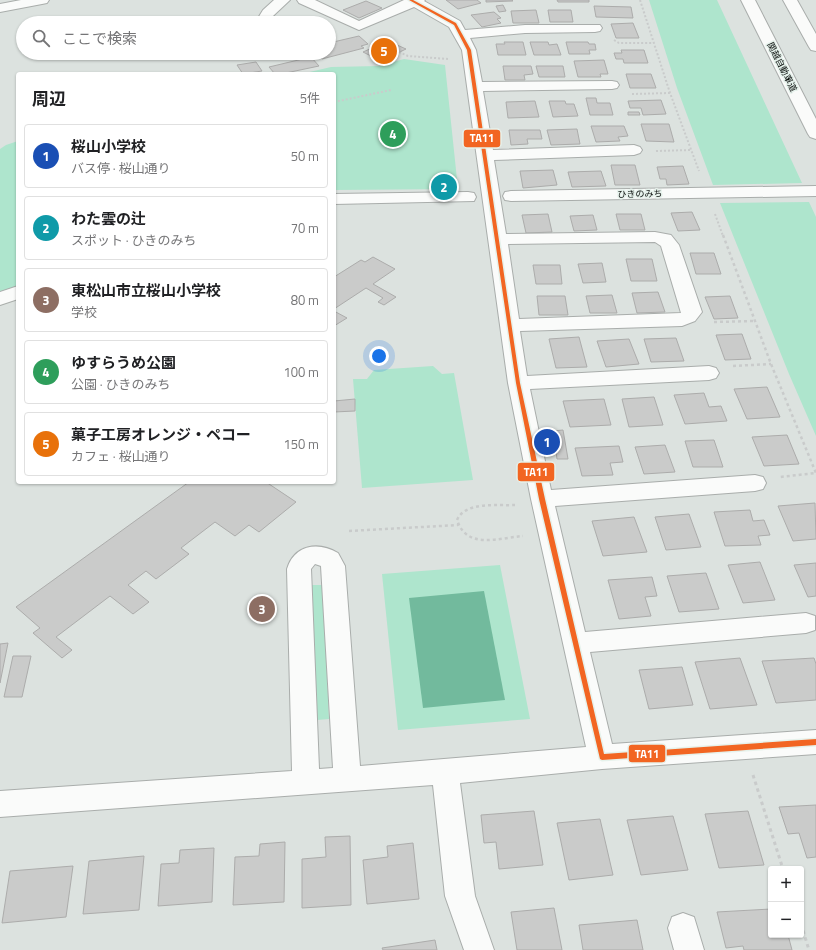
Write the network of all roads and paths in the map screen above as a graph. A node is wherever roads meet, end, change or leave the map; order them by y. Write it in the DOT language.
graph roads {
  1 [pos="42,0"];
  2 [pos="283,0"];
  3 [pos="304,0"];
  4 [pos="640,0"];
  5 [pos="748,0"];
  6 [pos="790,0"];
  7 [pos="415,1"];
  8 [pos="0,8"];
  9 [pos="266,16"];
  10 [pos="595,28"];
  11 [pos="462,35"];
  12 [pos="652,43"];
  13 [pos="816,47"];
  14 [pos="399,52"];
  15 [pos="452,60"];
  16 [pos="612,85"];
  17 [pos="475,87"];
  18 [pos="391,90"];
  19 [pos="670,93"];
  20 [pos="336,102"];
  21 [pos="816,134"];
  22 [pos="634,150"];
  23 [pos="691,150"];
  24 [pos="486,155"];
  25 [pos="816,191"];
  26 [pos="707,193"];
  27 [pos="511,196"];
  28 [pos="468,197"];
  29 [pos="336,199"];
  30 [pos="498,239"];
  31 [pos="16,293"];
  32 [pos="0,300"];
  33 [pos="682,320"];
  34 [pos="755,320"];
  35 [pos="509,325"];
  36 [pos="771,364"];
  37 [pos="709,373"];
  38 [pos="518,383"];
  39 [pos="755,483"];
  40 [pos="542,499"];
  41 [pos="517,505"];
  42 [pos="458,525"];
  43 [pos="349,531"];
  44 [pos="524,536"];
  45 [pos="806,623"];
  46 [pos="576,643"];
  47 [pos="816,742"];
  48 [pos="602,757"];
  49 [pos="445,772"];
  50 [pos="753,775"];
  51 [pos="347,779"];
  52 [pos="306,782"];
  53 [pos="0,804"];
  54 [pos="782,866"];
  55 [pos="804,934"];
  56 [pos="479,950"];
  57 [pos="809,950"];
  1 -- 8 [label="main road"];
  2 -- 9 [label="main road"];
  3 -- 7 [label="main road"];
  4 -- 12 [label="path"];
  5 -- 21 [label="main road, 関越自動車道"];
  6 -- 13 [label="main road"];
  7 -- 11 [label="main road"];
  10 -- 11 [label="main road"];
  10 -- 12 [label="path"];
  11 -- 17 [label="main road"];
  12 -- 19 [label="path"];
  14 -- 15 [label="path"];
  16 -- 17 [label="main road"];
  16 -- 19 [label="path"];
  17 -- 24 [label="main road"];
  18 -- 20 [label="path"];
  19 -- 23 [label="path"];
  22 -- 23 [label="path"];
  22 -- 24 [label="main road"];
  23 -- 26 [label="path"];
  24 -- 30 [label="main road"];
  25 -- 26 [label="main road, ひきのみち"];
  26 -- 27 [label="main road, ひきのみち"];
  26 -- 34 [label="path"];
  28 -- 29 [label="main road"];
  30 -- 33 [label="main road"];
  30 -- 35 [label="main road"];
  31 -- 32 [label="main road"];
  33 -- 34 [label="path"];
  33 -- 35 [label="main road"];
  34 -- 36 [label="path"];
  35 -- 38 [label="main road"];
  36 -- 37 [label="path"];
  36 -- 39 [label="path"];
  37 -- 38 [label="main road"];
  38 -- 40 [label="main road"];
  39 -- 40 [label="main road"];
  40 -- 46 [label="main road"];
  41 -- 42 [label="path"];
  42 -- 43 [label="path"];
  42 -- 44 [label="path"];
  45 -- 46 [label="main road"];
  46 -- 48 [label="main road"];
  47 -- 48 [label="main road"];
  48 -- 49 [label="main road"];
  49 -- 51 [label="main road"];
  49 -- 56 [label="main road"];
  50 -- 54 [label="path"];
  51 -- 52 [label="main road"];
  51 -- 52 [label="main road"];
  52 -- 53 [label="main road"];
  55 -- 57 [label="path"];
}
